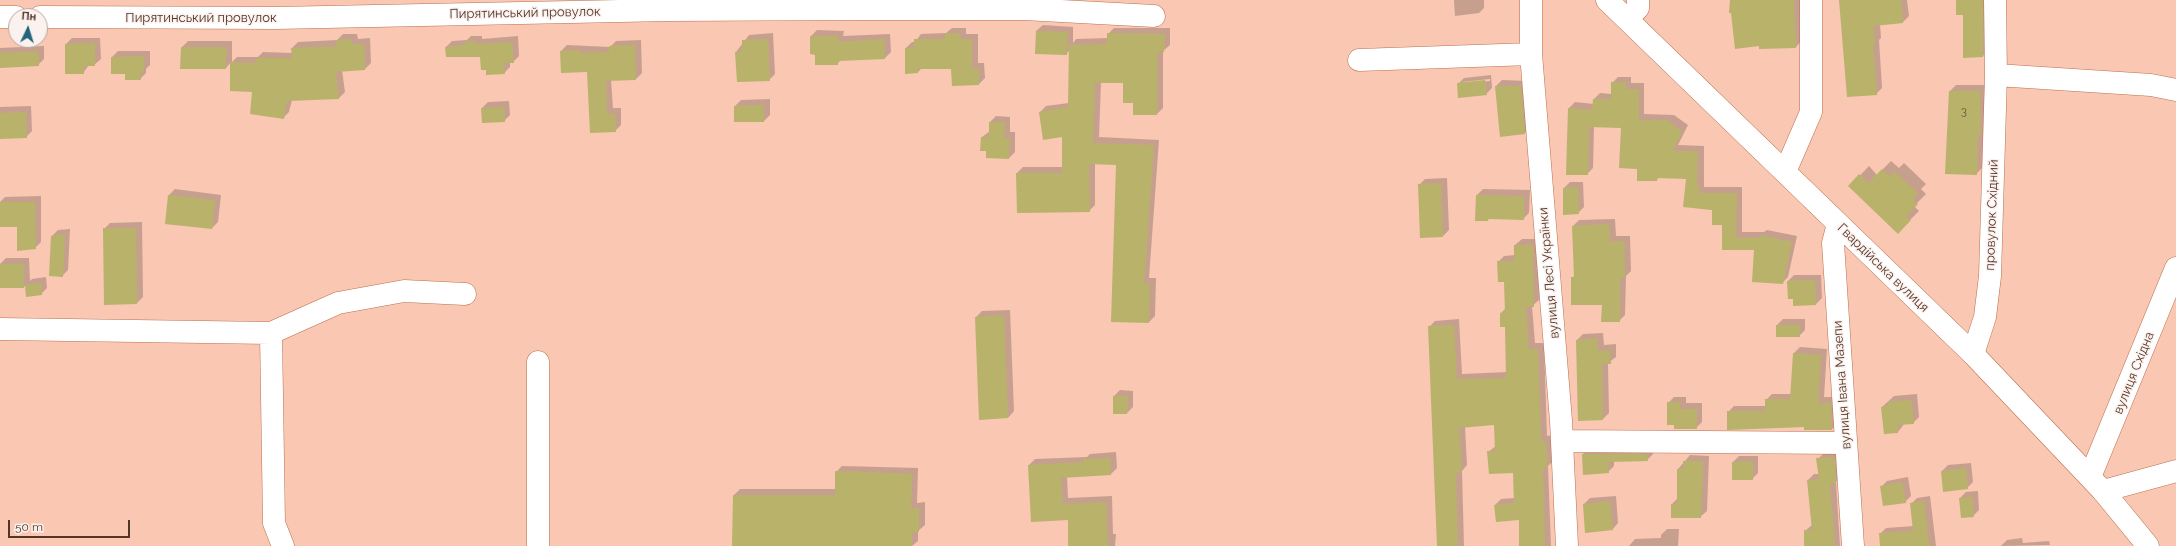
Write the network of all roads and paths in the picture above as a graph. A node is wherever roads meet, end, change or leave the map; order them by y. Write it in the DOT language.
graph roads {
  1 [pos="1531,0"];
  2 [pos="1607,0"];
  3 [pos="1638,0"];
  4 [pos="1811,0"];
  5 [pos="1996,0"];
  6 [pos="868,5"];
  7 [pos="1026,5"];
  8 [pos="488,7"];
  9 [pos="277,9"];
  10 [pos="1154,16"];
  11 [pos="48,17"];
  12 [pos="1627,19"];
  13 [pos="1531,54"];
  14 [pos="1359,60"];
  15 [pos="1996,75"];
  16 [pos="2176,90"];
  17 [pos="1785,172"];
  18 [pos="1838,224"];
  19 [pos="2176,268"];
  20 [pos="466,294"];
  21 [pos="0,329"];
  22 [pos="271,333"];
  23 [pos="1973,354"];
  24 [pos="538,362"];
  25 [pos="1562,441"];
  26 [pos="1846,443"];
  27 [pos="2176,471"];
  28 [pos="2097,484"];
  29 [pos="283,546"];
  30 [pos="538,546"];
  31 [pos="1567,546"];
  32 [pos="1853,546"];
  33 [pos="2148,546"];
  1 -- 13 [label="street, вулиця Лесі Українки"];
  2 -- 12 [label="street, Гвардійська вулиця"];
  3 -- 12 [label="street"];
  4 -- 17 [label="street"];
  5 -- 15 [label="street, провулок Східний"];
  6 -- 7 [label="street, Пирятинський провулок"];
  6 -- 8 [label="street, Пирятинський провулок"];
  7 -- 10 [label="street, Пирятинський провулок"];
  8 -- 9 [label="street, Пирятинський провулок"];
  9 -- 11 [label="street, Пирятинський провулок"];
  12 -- 17 [label="street, Гвардійська вулиця"];
  13 -- 14 [label="street"];
  13 -- 25 [label="street, вулиця Лесі Українки"];
  15 -- 16 [label="street"];
  15 -- 23 [label="street, провулок Східний"];
  17 -- 18 [label="street, Гвардійська вулиця"];
  18 -- 23 [label="street, Гвардійська вулиця"];
  18 -- 26 [label="street, вулиця Івана Мазепи"];
  19 -- 28 [label="street, вулиця Східна"];
  20 -- 22 [label="street"];
  21 -- 22 [label="street"];
  22 -- 29 [label="street"];
  23 -- 28 [label="street, Гвардійська вулиця"];
  24 -- 30 [label="street"];
  25 -- 26 [label="street"];
  25 -- 31 [label="street, вулиця Лесі Українки"];
  26 -- 32 [label="street, вулиця Івана Мазепи"];
  27 -- 28 [label="street"];
  28 -- 33 [label="street, Гвардійська вулиця"];
}
